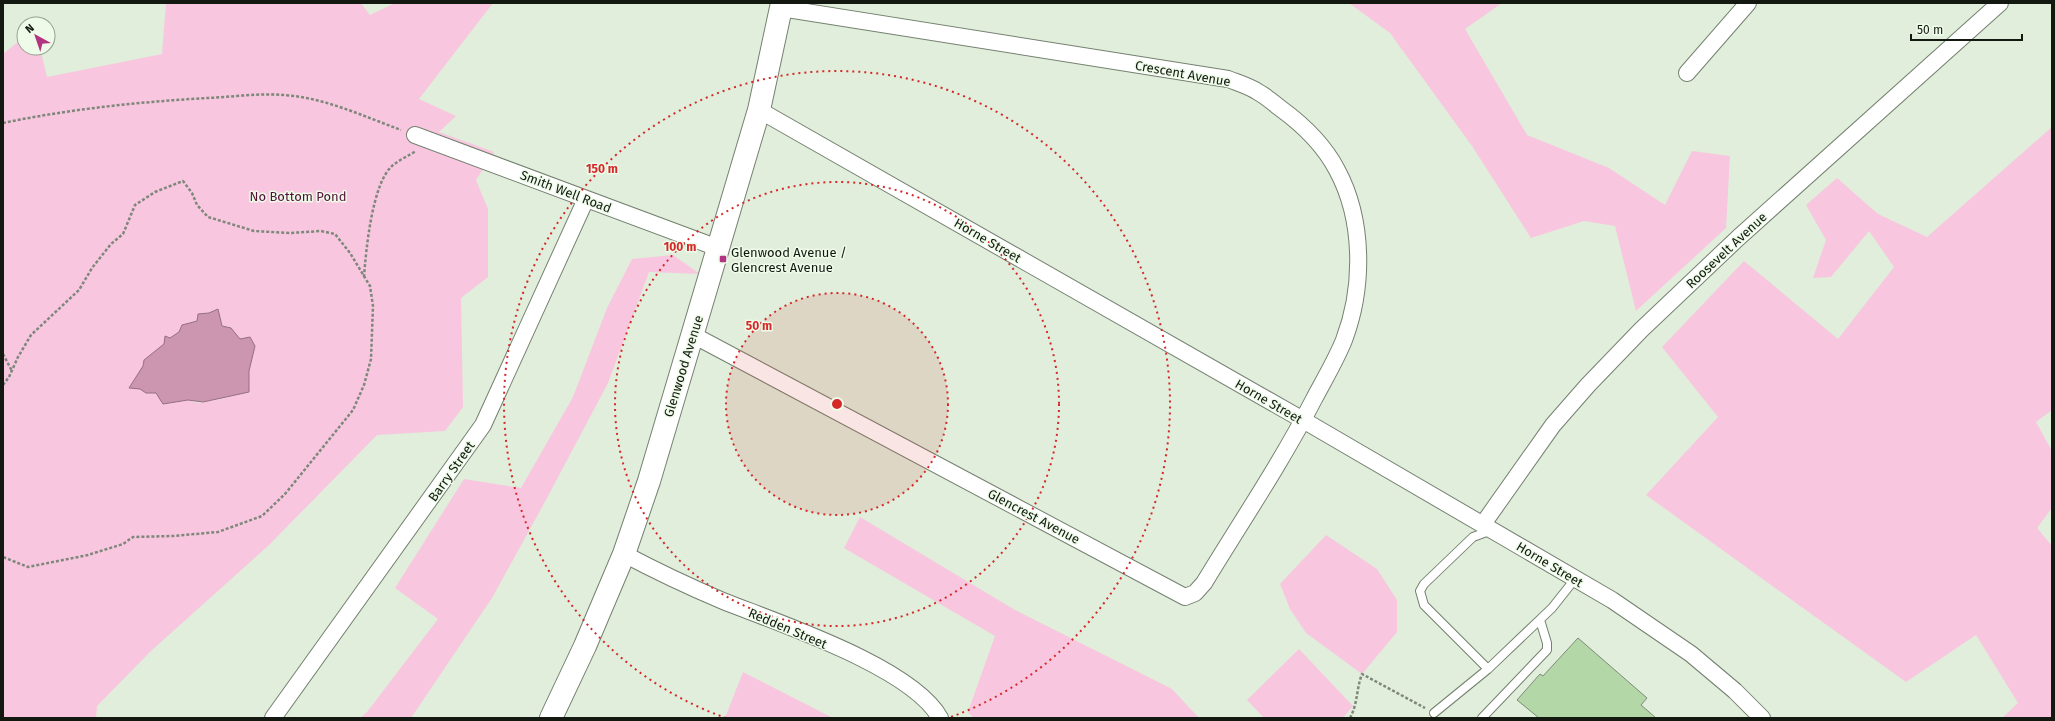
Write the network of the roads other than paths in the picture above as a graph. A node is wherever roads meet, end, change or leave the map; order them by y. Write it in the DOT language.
graph roads {
  1 [pos="1748,3"];
  2 [pos="2000,3"];
  3 [pos="782,6"];
  4 [pos="1687,73"];
  5 [pos="759,110"];
  6 [pos="415,135"];
  7 [pos="586,199"];
  8 [pos="718,248"];
  9 [pos="693,335"];
  10 [pos="1303,420"];
  11 [pos="1488,527"];
  12 [pos="624,554"];
  13 [pos="1575,579"];
  14 [pos="1540,620"];
  15 [pos="1488,669"];
  16 [pos="1434,713"];
  17 [pos="273,718"];
  18 [pos="551,718"];
  19 [pos="940,718"];
  20 [pos="1482,718"];
  21 [pos="1762,718"];
  1 -- 4 [label="street"];
  2 -- 11 [label="street, Roosevelt Avenue"];
  3 -- 5 [label="street, Glenwood Avenue"];
  3 -- 10 [label="street, Crescent Avenue"];
  5 -- 8 [label="street, Glenwood Avenue"];
  5 -- 10 [label="street, Horne Street"];
  6 -- 7 [label="street, Smith Well Road"];
  7 -- 8 [label="street, Smith Well Road"];
  7 -- 17 [label="street, Barry Street"];
  8 -- 9 [label="street, Glenwood Avenue"];
  9 -- 10 [label="street, Glencrest Avenue"];
  9 -- 12 [label="street, Glenwood Avenue"];
  10 -- 11 [label="street, Horne Street"];
  11 -- 13 [label="street, Horne Street"];
  11 -- 15 [label="lane"];
  12 -- 18 [label="street, Glenwood Avenue"];
  12 -- 19 [label="street, Redden Street"];
  13 -- 14 [label="lane"];
  13 -- 21 [label="street, Horne Street"];
  14 -- 15 [label="lane"];
  14 -- 20 [label="lane"];
  15 -- 16 [label="lane"];
}
